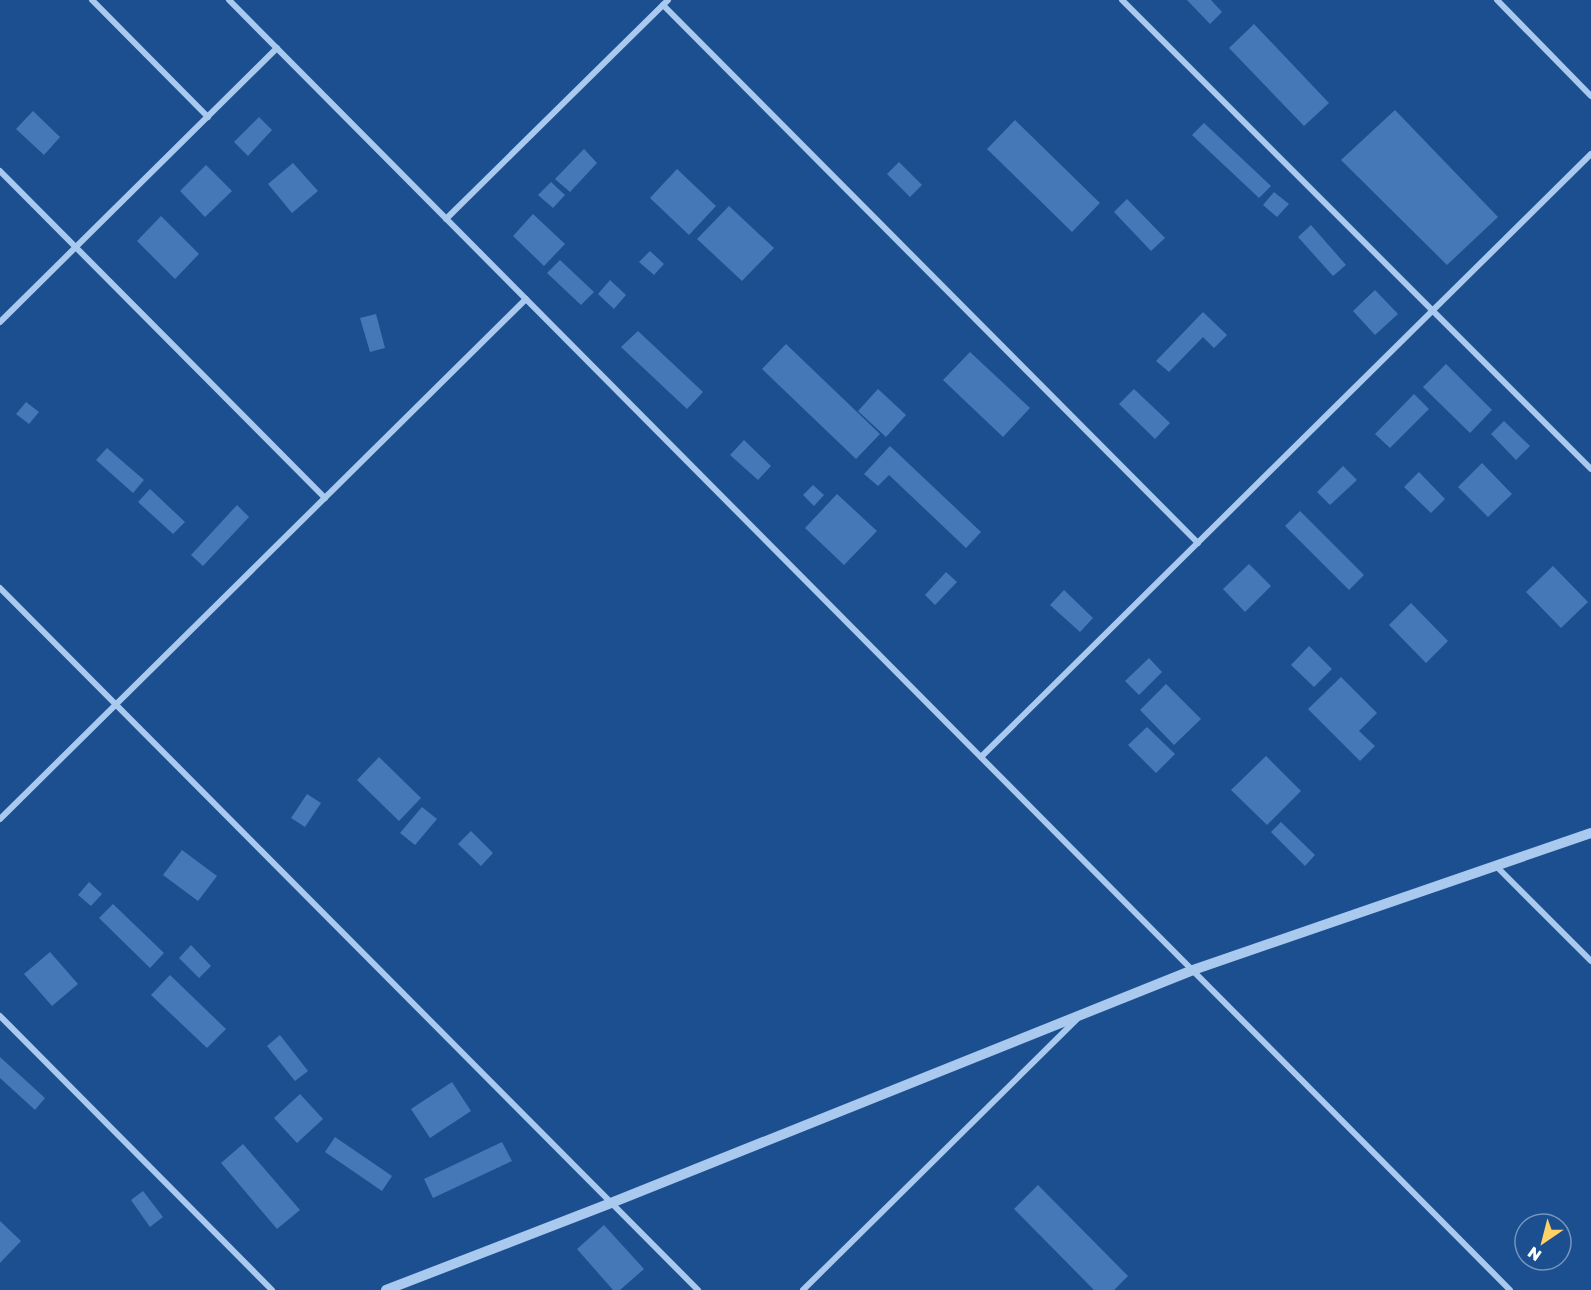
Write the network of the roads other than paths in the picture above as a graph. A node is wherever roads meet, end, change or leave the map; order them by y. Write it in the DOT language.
graph roads {
  1 [pos="92,0"];
  2 [pos="229,0"];
  3 [pos="1122,0"];
  4 [pos="1497,0"];
  5 [pos="665,2"];
  6 [pos="277,48"];
  7 [pos="1591,96"];
  8 [pos="208,117"];
  9 [pos="1591,154"];
  10 [pos="0,171"];
  11 [pos="446,219"];
  12 [pos="76,247"];
  13 [pos="526,300"];
  14 [pos="1432,310"];
  15 [pos="0,322"];
  16 [pos="1591,469"];
  17 [pos="325,498"];
  18 [pos="1198,543"];
  19 [pos="0,588"];
  20 [pos="116,705"];
  21 [pos="981,757"];
  22 [pos="0,819"];
  23 [pos="1591,833"];
  24 [pos="1496,865"];
  25 [pos="1591,961"];
  26 [pos="1193,970"];
  27 [pos="1084,1012"];
  28 [pos="0,1016"];
  29 [pos="611,1203"];
  30 [pos="272,1290"];
  31 [pos="386,1290"];
  32 [pos="698,1290"];
  33 [pos="803,1290"];
  34 [pos="1510,1290"];
  1 -- 8 [label="street"];
  2 -- 6 [label="street"];
  3 -- 14 [label="street"];
  4 -- 7 [label="street"];
  5 -- 11 [label="street"];
  5 -- 18 [label="street"];
  6 -- 8 [label="street"];
  6 -- 11 [label="street"];
  8 -- 12 [label="street"];
  9 -- 14 [label="street"];
  10 -- 12 [label="street"];
  11 -- 13 [label="street"];
  12 -- 15 [label="street"];
  12 -- 17 [label="street"];
  13 -- 17 [label="street"];
  13 -- 21 [label="street"];
  14 -- 16 [label="street"];
  14 -- 18 [label="street"];
  17 -- 20 [label="street"];
  18 -- 21 [label="street"];
  19 -- 20 [label="street"];
  20 -- 22 [label="street"];
  20 -- 29 [label="street"];
  21 -- 26 [label="street"];
  23 -- 24 [label="street"];
  24 -- 25 [label="street"];
  24 -- 26 [label="street"];
  26 -- 27 [label="street"];
  26 -- 34 [label="street"];
  27 -- 29 [label="street"];
  27 -- 33 [label="street"];
  28 -- 30 [label="street"];
  29 -- 31 [label="street"];
  29 -- 32 [label="street"];
}
